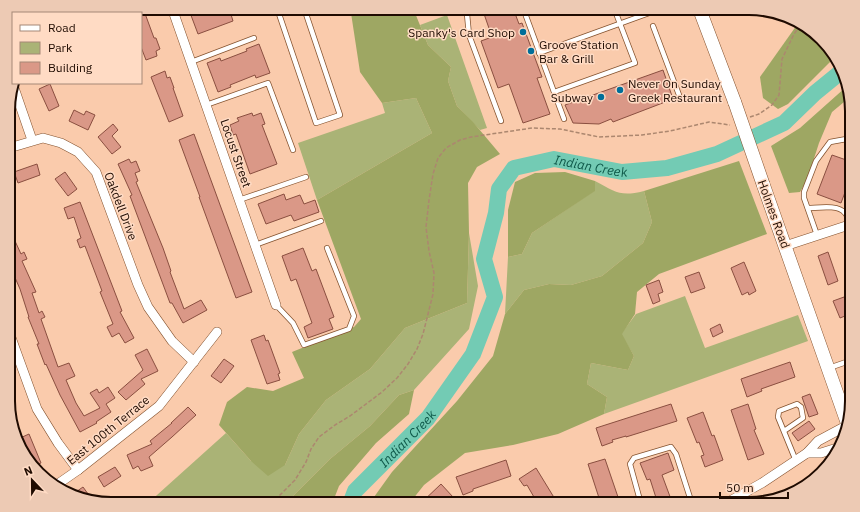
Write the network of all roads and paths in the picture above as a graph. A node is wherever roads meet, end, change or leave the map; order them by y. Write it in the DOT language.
graph roads {
  1 [pos="174,15"];
  2 [pos="279,15"];
  3 [pos="306,15"];
  4 [pos="467,15"];
  5 [pos="525,15"];
  6 [pos="617,15"];
  7 [pos="644,15"];
  8 [pos="702,15"];
  9 [pos="620,24"];
  10 [pos="653,26"];
  11 [pos="798,29"];
  12 [pos="254,38"];
  13 [pos="539,53"];
  14 [pos="191,62"];
  15 [pos="554,92"];
  16 [pos="17,95"];
  17 [pos="679,95"];
  18 [pos="206,105"];
  19 [pos="564,119"];
  20 [pos="744,120"];
  21 [pos="501,121"];
  22 [pos="730,125"];
  23 [pos="845,139"];
  24 [pos="32,140"];
  25 [pos="15,146"];
  26 [pos="293,150"];
  27 [pos="306,177"];
  28 [pos="239,200"];
  29 [pos="808,208"];
  30 [pos="845,213"];
  31 [pos="321,221"];
  32 [pos="845,226"];
  33 [pos="817,235"];
  34 [pos="255,245"];
  35 [pos="785,246"];
  36 [pos="327,248"];
  37 [pos="276,305"];
  38 [pos="217,332"];
  39 [pos="15,348"];
  40 [pos="194,362"];
  41 [pos="845,362"];
  42 [pos="828,368"];
  43 [pos="844,413"];
  44 [pos="841,429"];
  45 [pos="784,431"];
  46 [pos="832,450"];
  47 [pos="807,453"];
  48 [pos="796,461"];
  49 [pos="78,470"];
  50 [pos="60,482"];
  51 [pos="278,497"];
  52 [pos="639,497"];
  53 [pos="690,497"];
  54 [pos="737,497"];
  1 -- 14 [label="street, Locust Street"];
  2 -- 3 [label="lane"];
  4 -- 21 [label="lane"];
  5 -- 13 [label="lane"];
  6 -- 9 [label="lane"];
  7 -- 9 [label="lane"];
  8 -- 35 [label="main road, Holmes Road, bridge"];
  9 -- 13 [label="lane"];
  9 -- 15 [label="lane"];
  10 -- 17 [label="lane"];
  11 -- 20 [label="path"];
  12 -- 14 [label="lane"];
  13 -- 15 [label="lane"];
  14 -- 18 [label="street, Locust Street"];
  15 -- 19 [label="lane"];
  16 -- 24 [label="street"];
  18 -- 26 [label="lane"];
  18 -- 28 [label="street, Locust Street"];
  22 -- 51 [label="path"];
  23 -- 29 [label="lane"];
  24 -- 25 [label="street, Oakdell Drive"];
  24 -- 40 [label="street, Oakdell Drive"];
  27 -- 28 [label="lane"];
  28 -- 34 [label="street, Locust Street"];
  29 -- 30 [label="lane"];
  29 -- 33 [label="lane"];
  31 -- 34 [label="lane"];
  32 -- 33 [label="street"];
  33 -- 35 [label="street"];
  34 -- 37 [label="street, Locust Street"];
  35 -- 42 [label="main road, Holmes Road"];
  36 -- 37 [label="lane"];
  38 -- 40 [label="street, East 100th Terrace"];
  39 -- 49 [label="street"];
  40 -- 49 [label="street, East 100th Terrace"];
  41 -- 42 [label="lane"];
  42 -- 43 [label="main road, Holmes Road"];
  44 -- 47 [label="street"];
  45 -- 45 [label="lane"];
  45 -- 48 [label="lane"];
  46 -- 47 [label="street"];
  47 -- 48 [label="street"];
  48 -- 54 [label="street"];
  49 -- 50 [label="street, East 100th Terrace"];
  52 -- 53 [label="lane"];
}
